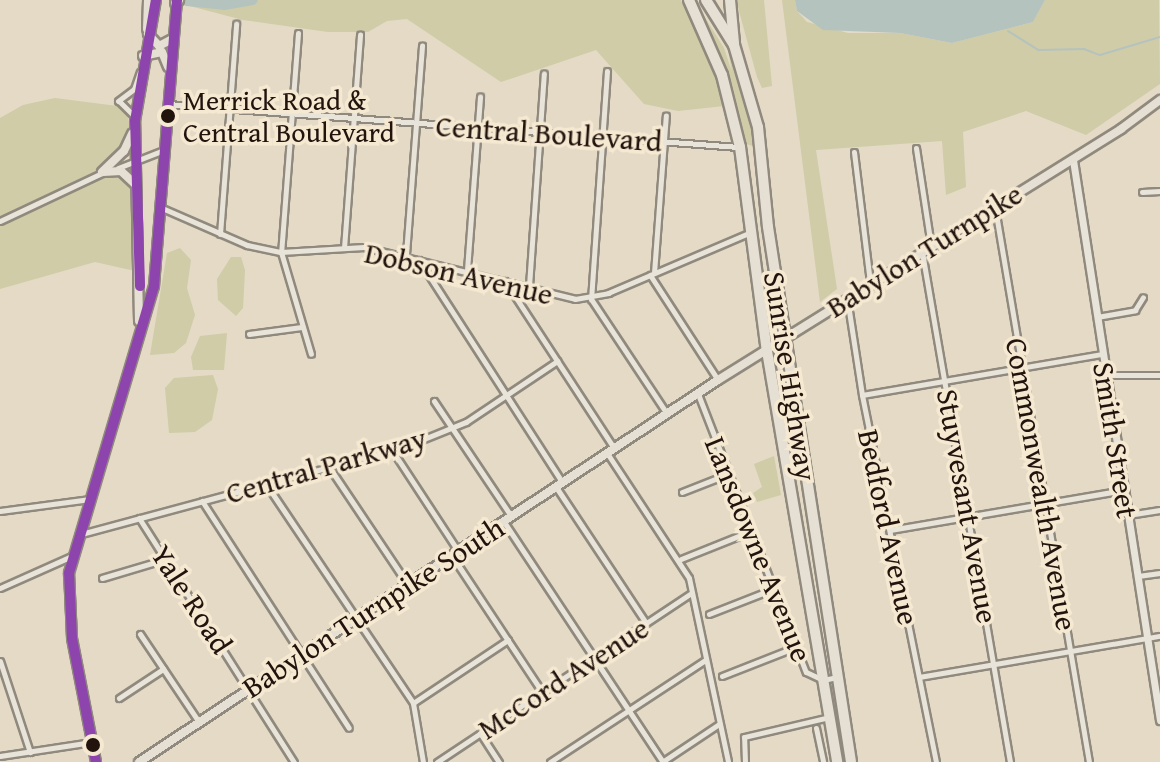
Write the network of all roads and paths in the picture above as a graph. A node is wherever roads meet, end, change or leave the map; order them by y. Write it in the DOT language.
graph roads {
  1 [pos="149,0"];
  2 [pos="156,0"];
  3 [pos="689,0"];
  4 [pos="706,0"];
  5 [pos="730,0"];
  6 [pos="177,1"];
  7 [pos="236,24"];
  8 [pos="148,29"];
  9 [pos="174,32"];
  10 [pos="298,33"];
  11 [pos="360,35"];
  12 [pos="734,45"];
  13 [pos="422,46"];
  14 [pos="143,56"];
  15 [pos="141,71"];
  16 [pos="607,71"];
  17 [pos="544,74"];
  18 [pos="169,92"];
  19 [pos="480,96"];
  20 [pos="1160,100"];
  21 [pos="168,104"];
  22 [pos="230,109"];
  23 [pos="292,114"];
  24 [pos="666,115"];
  25 [pos="354,118"];
  26 [pos="135,121"];
  27 [pos="416,123"];
  28 [pos="478,128"];
  29 [pos="540,133"];
  30 [pos="602,137"];
  31 [pos="664,142"];
  32 [pos="740,147"];
  33 [pos="916,148"];
  34 [pos="165,150"];
  35 [pos="854,152"];
  36 [pos="1073,160"];
  37 [pos="134,164"];
  38 [pos="102,172"];
  39 [pos="763,177"];
  40 [pos="137,188"];
  41 [pos="1160,191"];
  42 [pos="1142,192"];
  43 [pos="995,207"];
  44 [pos="162,208"];
  45 [pos="0,221"];
  46 [pos="750,233"];
  47 [pos="220,234"];
  48 [pos="139,236"];
  49 [pos="159,238"];
  50 [pos="931,246"];
  51 [pos="344,248"];
  52 [pos="922,251"];
  53 [pos="281,252"];
  54 [pos="406,254"];
  55 [pos="419,259"];
  56 [pos="467,270"];
  57 [pos="652,274"];
  58 [pos="504,280"];
  59 [pos="870,282"];
  60 [pos="529,286"];
  61 [pos="847,297"];
  62 [pos="1143,297"];
  63 [pos="591,299"];
  64 [pos="1097,317"];
  65 [pos="302,327"];
  66 [pos="139,330"];
  67 [pos="249,334"];
  68 [pos="785,338"];
  69 [pos="767,351"];
  70 [pos="311,354"];
  71 [pos="1103,354"];
  72 [pos="557,361"];
  73 [pos="1022,368"];
  74 [pos="1106,375"];
  75 [pos="1160,375"];
  76 [pos="718,380"];
  77 [pos="946,380"];
  78 [pos="698,394"];
  79 [pos="505,395"];
  80 [pos="862,395"];
  81 [pos="434,401"];
  82 [pos="667,414"];
  83 [pos="451,427"];
  84 [pos="392,450"];
  85 [pos="611,450"];
  86 [pos="329,467"];
  87 [pos="728,474"];
  88 [pos="266,484"];
  89 [pos="559,484"];
  90 [pos="1124,490"];
  91 [pos="682,492"];
  92 [pos="90,499"];
  93 [pos="202,501"];
  94 [pos="1045,504"];
  95 [pos="1160,510"];
  96 [pos="0,511"];
  97 [pos="1128,515"];
  98 [pos="969,517"];
  99 [pos="139,518"];
  100 [pos="507,518"];
  101 [pos="890,530"];
  102 [pos="751,531"];
  103 [pos="79,534"];
  104 [pos="455,553"];
  105 [pos="72,556"];
  106 [pos="166,559"];
  107 [pos="681,559"];
  108 [pos="1160,573"];
  109 [pos="1138,576"];
  110 [pos="102,578"];
  111 [pos="408,585"];
  112 [pos="0,588"];
  113 [pos="773,589"];
  114 [pos="690,594"];
  115 [pos="709,614"];
  116 [pos="356,618"];
  117 [pos="646,623"];
  118 [pos="140,634"];
  119 [pos="1160,636"];
  120 [pos="1147,638"];
  121 [pos="508,640"];
  122 [pos="796,647"];
  123 [pos="1070,651"];
  124 [pos="302,654"];
  125 [pos="594,657"];
  126 [pos="705,660"];
  127 [pos="0,661"];
  128 [pos="994,664"];
  129 [pos="163,669"];
  130 [pos="722,676"];
  131 [pos="839,677"];
  132 [pos="919,677"];
  133 [pos="823,680"];
  134 [pos="250,689"];
  135 [pos="542,692"];
  136 [pos="119,698"];
  137 [pos="413,703"];
  138 [pos="629,709"];
  139 [pos="1160,715"];
  140 [pos="829,717"];
  141 [pos="199,722"];
  142 [pos="719,724"];
  143 [pos="349,728"];
  144 [pos="816,728"];
  145 [pos="480,733"];
  146 [pos="93,742"];
  147 [pos="30,752"];
  148 [pos="0,756"];
  149 [pos="935,759"];
  150 [pos="96,762"];
  151 [pos="139,762"];
  152 [pos="294,762"];
  153 [pos="423,762"];
  154 [pos="437,762"];
  155 [pos="499,762"];
  156 [pos="550,762"];
  157 [pos="663,762"];
  158 [pos="728,762"];
  159 [pos="745,762"];
  160 [pos="823,762"];
  161 [pos="837,762"];
  162 [pos="851,762"];
  163 [pos="1010,762"];
  164 [pos="1089,762"];
  1 -- 8 [label="highway"];
  2 -- 8 [label="main road"];
  3 -- 32 [label="highway, Sunrise Highway"];
  4 -- 12 [label="highway, Sunrise Highway"];
  5 -- 12 [label="highway"];
  6 -- 9 [label="main road"];
  7 -- 22 [label="street"];
  8 -- 9 [label="main road"];
  8 -- 14 [label="main road"];
  9 -- 18 [label="main road"];
  10 -- 23 [label="street"];
  11 -- 25 [label="street"];
  12 -- 39 [label="highway, Sunrise Highway"];
  13 -- 27 [label="street"];
  14 -- 15 [label="main road"];
  14 -- 18 [label="main road"];
  15 -- 26 [label="main road"];
  15 -- 26 [label="street"];
  16 -- 30 [label="street"];
  17 -- 29 [label="street"];
  18 -- 21 [label="main road"];
  19 -- 28 [label="street"];
  20 -- 36 [label="main road, Babylon Turnpike"];
  21 -- 22 [label="street, Central Boulevard"];
  21 -- 34 [label="main road"];
  22 -- 23 [label="street, Central Boulevard"];
  22 -- 47 [label="street"];
  23 -- 25 [label="street, Central Boulevard"];
  23 -- 53 [label="street"];
  24 -- 31 [label="street"];
  25 -- 27 [label="street, Central Boulevard"];
  25 -- 51 [label="street"];
  26 -- 37 [label="main road"];
  26 -- 38 [label="main road"];
  27 -- 28 [label="street, Central Boulevard"];
  27 -- 54 [label="street"];
  28 -- 29 [label="street, Central Boulevard"];
  28 -- 56 [label="street"];
  29 -- 30 [label="street, Central Boulevard"];
  29 -- 60 [label="street"];
  30 -- 31 [label="street, Central Boulevard"];
  30 -- 63 [label="street"];
  31 -- 32 [label="street, Central Boulevard"];
  31 -- 57 [label="street"];
  32 -- 39 [label="highway"];
  32 -- 46 [label="highway, Sunrise Highway"];
  33 -- 50 [label="street"];
  34 -- 37 [label="street"];
  34 -- 44 [label="main road"];
  35 -- 59 [label="street"];
  36 -- 43 [label="main road, Babylon Turnpike"];
  36 -- 64 [label="street, Smith Street"];
  37 -- 38 [label="street"];
  37 -- 40 [label="main road"];
  38 -- 40 [label="main road"];
  38 -- 45 [label="street"];
  39 -- 68 [label="highway, Sunrise Highway"];
  40 -- 48 [label="main road"];
  41 -- 42 [label="street"];
  43 -- 50 [label="main road, Babylon Turnpike"];
  43 -- 73 [label="street, Commonwealth Avenue"];
  44 -- 47 [label="street, Dobson Avenue"];
  44 -- 49 [label="main road"];
  46 -- 57 [label="street, Dobson Avenue"];
  46 -- 69 [label="highway, Sunrise Highway"];
  47 -- 53 [label="street, Dobson Avenue"];
  48 -- 49 [label="main road"];
  48 -- 66 [label="main road"];
  49 -- 66 [label="main road"];
  50 -- 52 [label="main road, Babylon Turnpike"];
  51 -- 53 [label="street, Dobson Avenue"];
  51 -- 54 [label="street, Dobson Avenue"];
  52 -- 59 [label="main road, Babylon Turnpike"];
  52 -- 77 [label="street, Stuyvesant Avenue"];
  53 -- 65 [label="street"];
  54 -- 55 [label="street, Dobson Avenue"];
  55 -- 56 [label="street, Dobson Avenue"];
  55 -- 79 [label="street"];
  56 -- 58 [label="street, Dobson Avenue"];
  57 -- 63 [label="street, Dobson Avenue"];
  57 -- 76 [label="street"];
  58 -- 60 [label="street, Dobson Avenue"];
  58 -- 72 [label="street"];
  59 -- 61 [label="main road, Babylon Turnpike"];
  60 -- 63 [label="street, Dobson Avenue"];
  61 -- 68 [label="main road, Babylon Turnpike"];
  61 -- 80 [label="street, Bedford Avenue"];
  62 -- 64 [label="street"];
  63 -- 82 [label="street"];
  64 -- 71 [label="street, Smith Street"];
  65 -- 67 [label="street"];
  65 -- 70 [label="street"];
  66 -- 92 [label="main road"];
  68 -- 69 [label="main road, Babylon Turnpike"];
  68 -- 131 [label="highway, Sunrise Highway"];
  69 -- 76 [label="main road, Babylon Turnpike"];
  69 -- 133 [label="highway, Sunrise Highway"];
  71 -- 73 [label="street"];
  71 -- 74 [label="street, Smith Street"];
  72 -- 79 [label="street, Central Parkway"];
  72 -- 85 [label="street"];
  73 -- 77 [label="street"];
  73 -- 94 [label="street, Commonwealth Avenue"];
  74 -- 75 [label="street"];
  74 -- 90 [label="street, Smith Street"];
  76 -- 78 [label="main road, Babylon Turnpike"];
  77 -- 80 [label="street"];
  77 -- 98 [label="street, Stuyvesant Avenue"];
  78 -- 82 [label="main road, Babylon Turnpike"];
  78 -- 87 [label="street, Lansdowne Avenue"];
  79 -- 83 [label="street, Central Parkway"];
  79 -- 89 [label="street"];
  80 -- 101 [label="street, Bedford Avenue"];
  81 -- 83 [label="street"];
  82 -- 85 [label="main road, Babylon Turnpike"];
  83 -- 84 [label="street, Central Parkway"];
  83 -- 100 [label="street"];
  84 -- 86 [label="street, Central Parkway"];
  84 -- 104 [label="street"];
  85 -- 89 [label="main road, Babylon Turnpike South"];
  85 -- 107 [label="street"];
  86 -- 88 [label="street, Central Parkway"];
  86 -- 111 [label="street"];
  87 -- 91 [label="street"];
  87 -- 102 [label="street, Lansdowne Avenue"];
  88 -- 93 [label="street, Central Parkway"];
  88 -- 116 [label="street"];
  89 -- 100 [label="main road, Babylon Turnpike South"];
  89 -- 117 [label="street"];
  90 -- 94 [label="street"];
  90 -- 97 [label="street, Smith Street"];
  92 -- 96 [label="street"];
  92 -- 103 [label="main road"];
  93 -- 99 [label="street, Central Parkway"];
  93 -- 124 [label="street"];
  94 -- 98 [label="street"];
  94 -- 123 [label="street, Commonwealth Avenue"];
  95 -- 97 [label="street"];
  97 -- 109 [label="street, Smith Street"];
  98 -- 101 [label="street"];
  98 -- 128 [label="street, Stuyvesant Avenue"];
  99 -- 103 [label="street, Central Parkway"];
  99 -- 106 [label="street, Yale Road"];
  100 -- 104 [label="main road, Babylon Turnpike South"];
  100 -- 125 [label="street"];
  101 -- 132 [label="street, Bedford Avenue"];
  102 -- 107 [label="street"];
  102 -- 113 [label="street, Lansdowne Avenue"];
  103 -- 105 [label="main road"];
  104 -- 111 [label="main road, Babylon Turnpike South"];
  104 -- 121 [label="street"];
  105 -- 112 [label="street"];
  105 -- 146 [label="main road"];
  106 -- 110 [label="street"];
  106 -- 134 [label="street, Yale Road"];
  107 -- 114 [label="street"];
  108 -- 109 [label="street"];
  109 -- 120 [label="street, Smith Street"];
  111 -- 116 [label="main road, Babylon Turnpike South"];
  113 -- 115 [label="street"];
  113 -- 122 [label="street, Lansdowne Avenue"];
  114 -- 117 [label="street, McCord Avenue"];
  114 -- 126 [label="street"];
  116 -- 124 [label="main road, Babylon Turnpike South"];
  116 -- 137 [label="street"];
  117 -- 125 [label="street, McCord Avenue"];
  118 -- 129 [label="street"];
  119 -- 120 [label="street"];
  120 -- 123 [label="street"];
  120 -- 139 [label="street, Smith Street"];
  121 -- 135 [label="street"];
  121 -- 137 [label="street"];
  122 -- 130 [label="street"];
  122 -- 133 [label="street, Lansdowne Avenue"];
  123 -- 128 [label="street"];
  123 -- 164 [label="street, Commonwealth Avenue"];
  124 -- 134 [label="main road, Babylon Turnpike South"];
  124 -- 143 [label="street"];
  125 -- 135 [label="street, McCord Avenue"];
  125 -- 138 [label="street"];
  126 -- 138 [label="street"];
  126 -- 142 [label="street"];
  127 -- 147 [label="street"];
  128 -- 132 [label="street"];
  128 -- 163 [label="street, Stuyvesant Avenue"];
  129 -- 136 [label="street"];
  129 -- 141 [label="street"];
  131 -- 133 [label="street, Lansdowne Avenue"];
  131 -- 162 [label="highway, Sunrise Highway"];
  132 -- 149 [label="street, Bedford Avenue"];
  133 -- 140 [label="highway, Sunrise Highway"];
  134 -- 141 [label="main road, Babylon Turnpike South"];
  134 -- 152 [label="street, Yale Road"];
  135 -- 145 [label="street, McCord Avenue"];
  137 -- 153 [label="street"];
  138 -- 156 [label="street"];
  138 -- 157 [label="street"];
  140 -- 159 [label="street"];
  140 -- 161 [label="highway, Sunrise Highway"];
  141 -- 151 [label="main road, Babylon Turnpike South"];
  142 -- 157 [label="street"];
  142 -- 158 [label="street"];
  144 -- 160 [label="street"];
  145 -- 154 [label="street, McCord Avenue"];
  145 -- 155 [label="street"];
  146 -- 147 [label="street"];
  146 -- 150 [label="main road"];
  147 -- 148 [label="street"];
}
